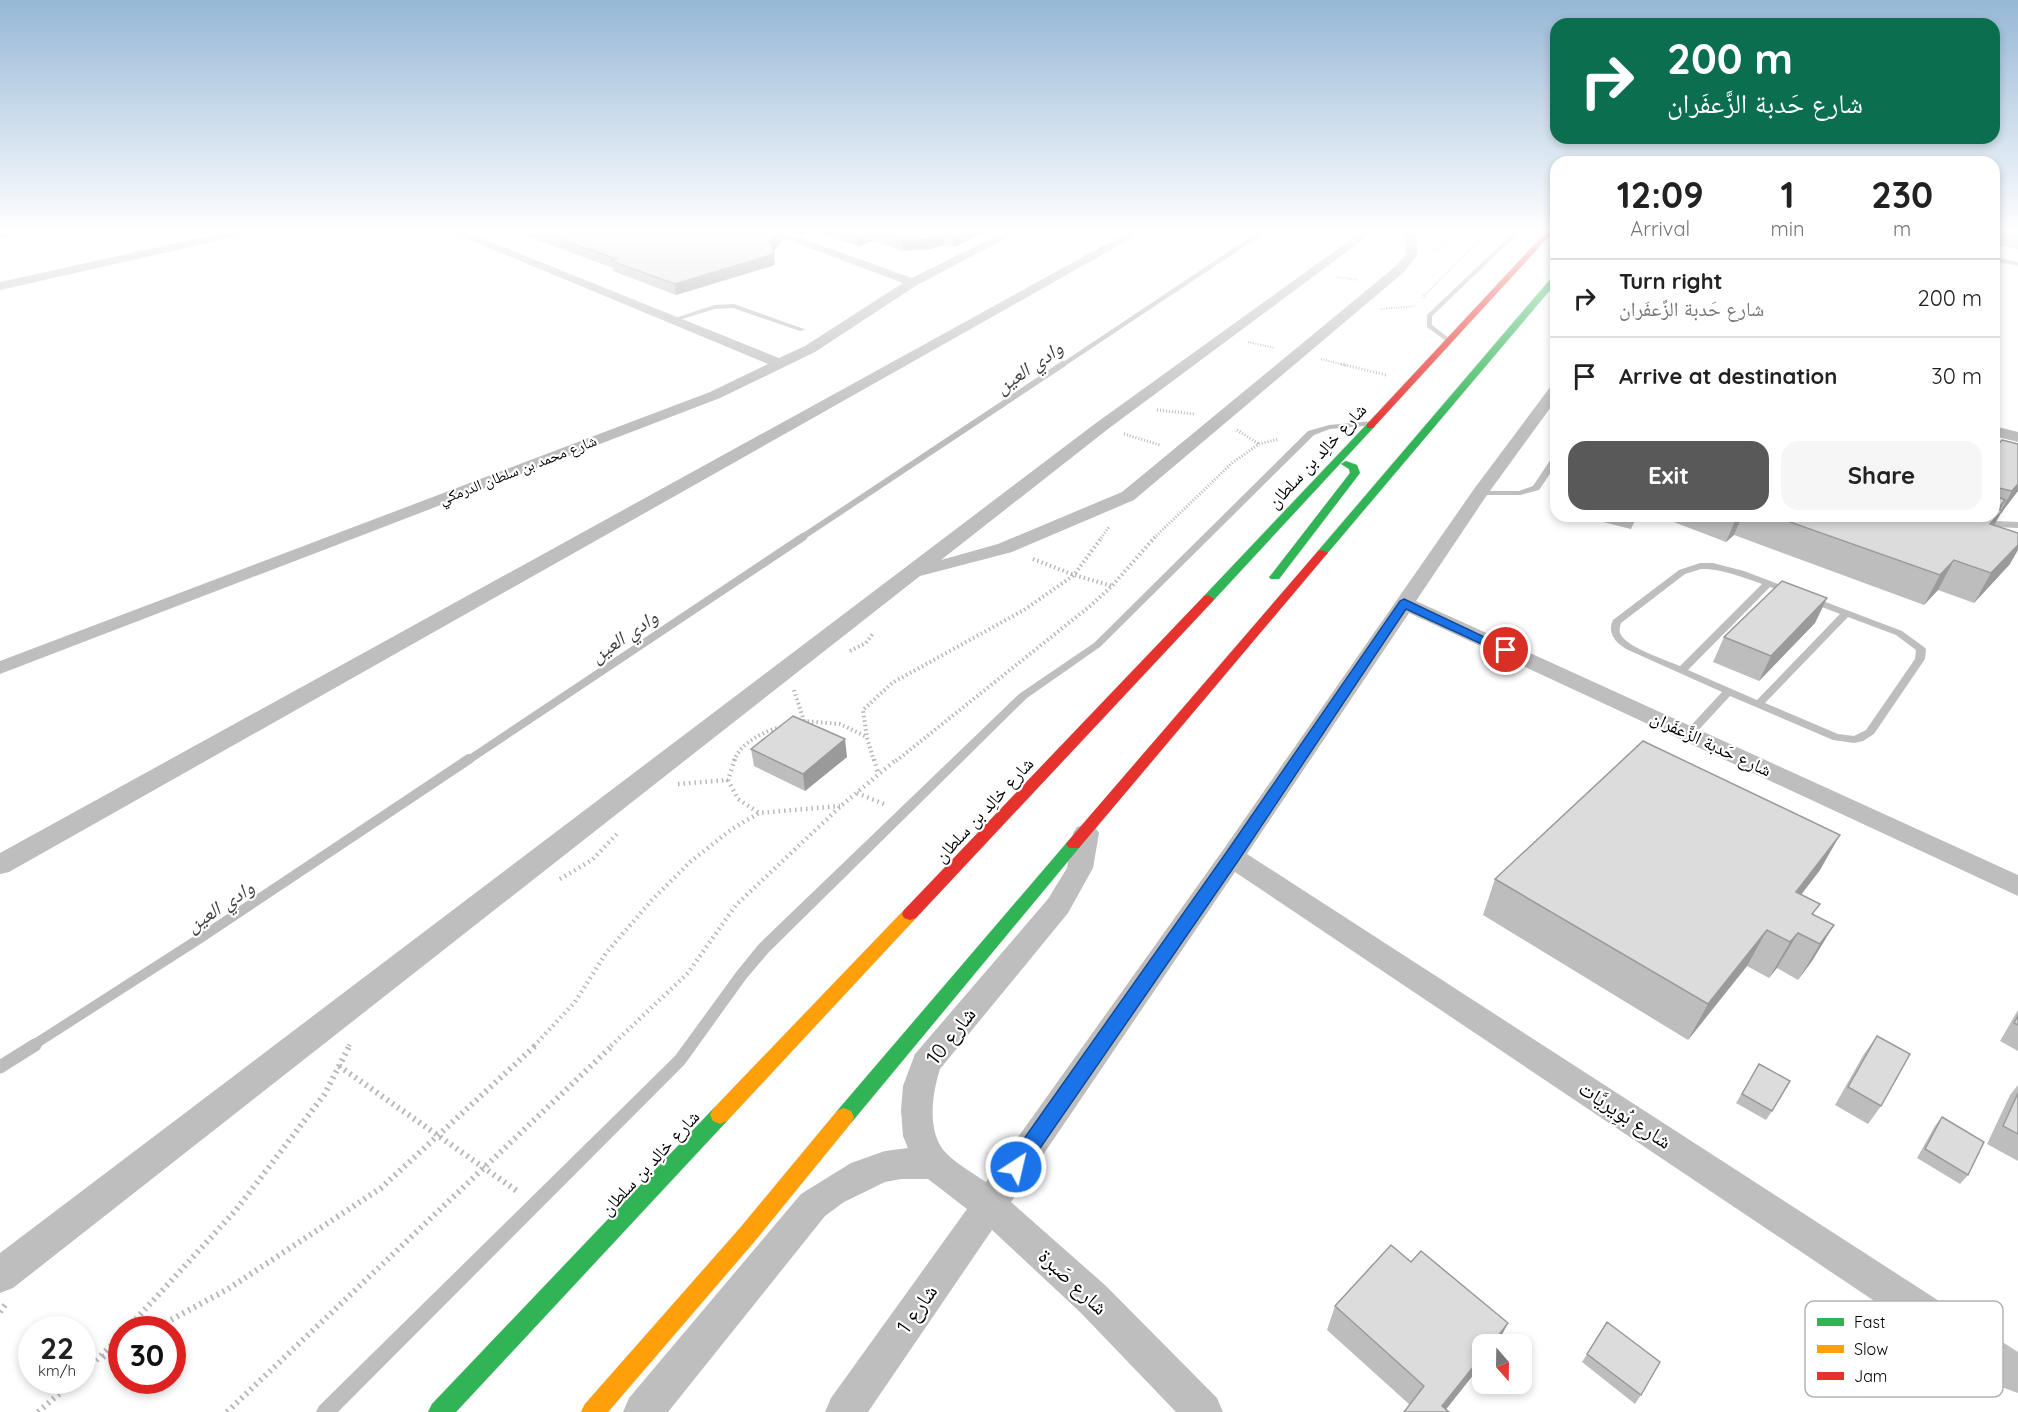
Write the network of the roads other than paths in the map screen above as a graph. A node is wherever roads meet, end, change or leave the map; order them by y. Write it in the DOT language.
graph roads {
  1 [pos="613,296"];
  2 [pos="893,296"];
  3 [pos="1023,296"];
  4 [pos="1282,296"];
  5 [pos="1369,296"];
  6 [pos="1451,296"];
  7 [pos="1490,296"];
  8 [pos="1541,296"];
  9 [pos="672,320"];
  10 [pos="802,330"];
  11 [pos="1448,340"];
  12 [pos="781,364"];
  13 [pos="1550,398"];
  14 [pos="1372,423"];
  15 [pos="2000,432"];
  16 [pos="2018,437"];
  17 [pos="1337,462"];
  18 [pos="1550,467"];
  19 [pos="1480,494"];
  20 [pos="1987,522"];
  21 [pos="2018,525"];
  22 [pos="909,574"];
  23 [pos="1768,584"];
  24 [pos="1404,603"];
  25 [pos="1846,613"];
  26 [pos="1268,617"];
  27 [pos="0,668"];
  28 [pos="1681,671"];
  29 [pos="1728,692"];
  30 [pos="1758,705"];
  31 [pos="1689,734"];
  32 [pos="1087,829"];
  33 [pos="1232,857"];
  34 [pos="0,865"];
  35 [pos="2018,885"];
  36 [pos="934,1164"];
  37 [pos="989,1205"];
  38 [pos="0,1275"];
  39 [pos="1907,1301"];
  40 [pos="2003,1364"];
  41 [pos="2018,1374"];
  42 [pos="325,1412"];
  43 [pos="440,1412"];
  44 [pos="593,1412"];
  45 [pos="643,1412"];
  46 [pos="845,1412"];
  47 [pos="1203,1412"];
  1 -- 9 [label="street"];
  2 -- 12 [label="street, شارع محمد بن سلطان الدرمكي"];
  3 -- 34 [label="street"];
  4 -- 22 [label="street"];
  5 -- 22 [label="street"];
  6 -- 11 [label="lane"];
  7 -- 11 [label="main road, شارع خالِد بن سلطان"];
  8 -- 26 [label="main road"];
  9 -- 10 [label="lane"];
  9 -- 12 [label="street"];
  11 -- 14 [label="main road, شارع خالِد بن سلطان"];
  12 -- 27 [label="street, شارع محمد بن سلطان الدرمكي"];
  13 -- 19 [label="street, شارع 1"];
  14 -- 17 [label="main road, شارع خالِد بن سلطان"];
  14 -- 42 [label="lane"];
  15 -- 16 [label="street"];
  17 -- 26 [label="main road"];
  17 -- 43 [label="main road, شارع خالِد بن سلطان"];
  18 -- 19 [label="lane"];
  19 -- 24 [label="street, شارع 1"];
  20 -- 21 [label="lane"];
  22 -- 38 [label="street"];
  23 -- 25 [label="lane"];
  23 -- 28 [label="lane"];
  23 -- 28 [label="lane"];
  24 -- 31 [label="street, شارع حَدبة الزَّعفَران"];
  24 -- 33 [label="street, شارع 1"];
  25 -- 30 [label="lane"];
  25 -- 30 [label="lane"];
  26 -- 32 [label="main road"];
  28 -- 29 [label="lane"];
  29 -- 30 [label="lane"];
  29 -- 31 [label="lane"];
  31 -- 35 [label="street, شارع حَدبة الزَّعفَران"];
  32 -- 36 [label="street, شارع 10"];
  32 -- 44 [label="main road"];
  33 -- 37 [label="street, شارع 1"];
  33 -- 39 [label="street, شارع بُوِيريَّات"];
  36 -- 37 [label="street, شارع صَبرة"];
  36 -- 45 [label="street"];
  37 -- 46 [label="street, شارع 1"];
  37 -- 47 [label="street, شارع صَبرة"];
  40 -- 41 [label="street, شارع بُوِيريَّات"];
}
